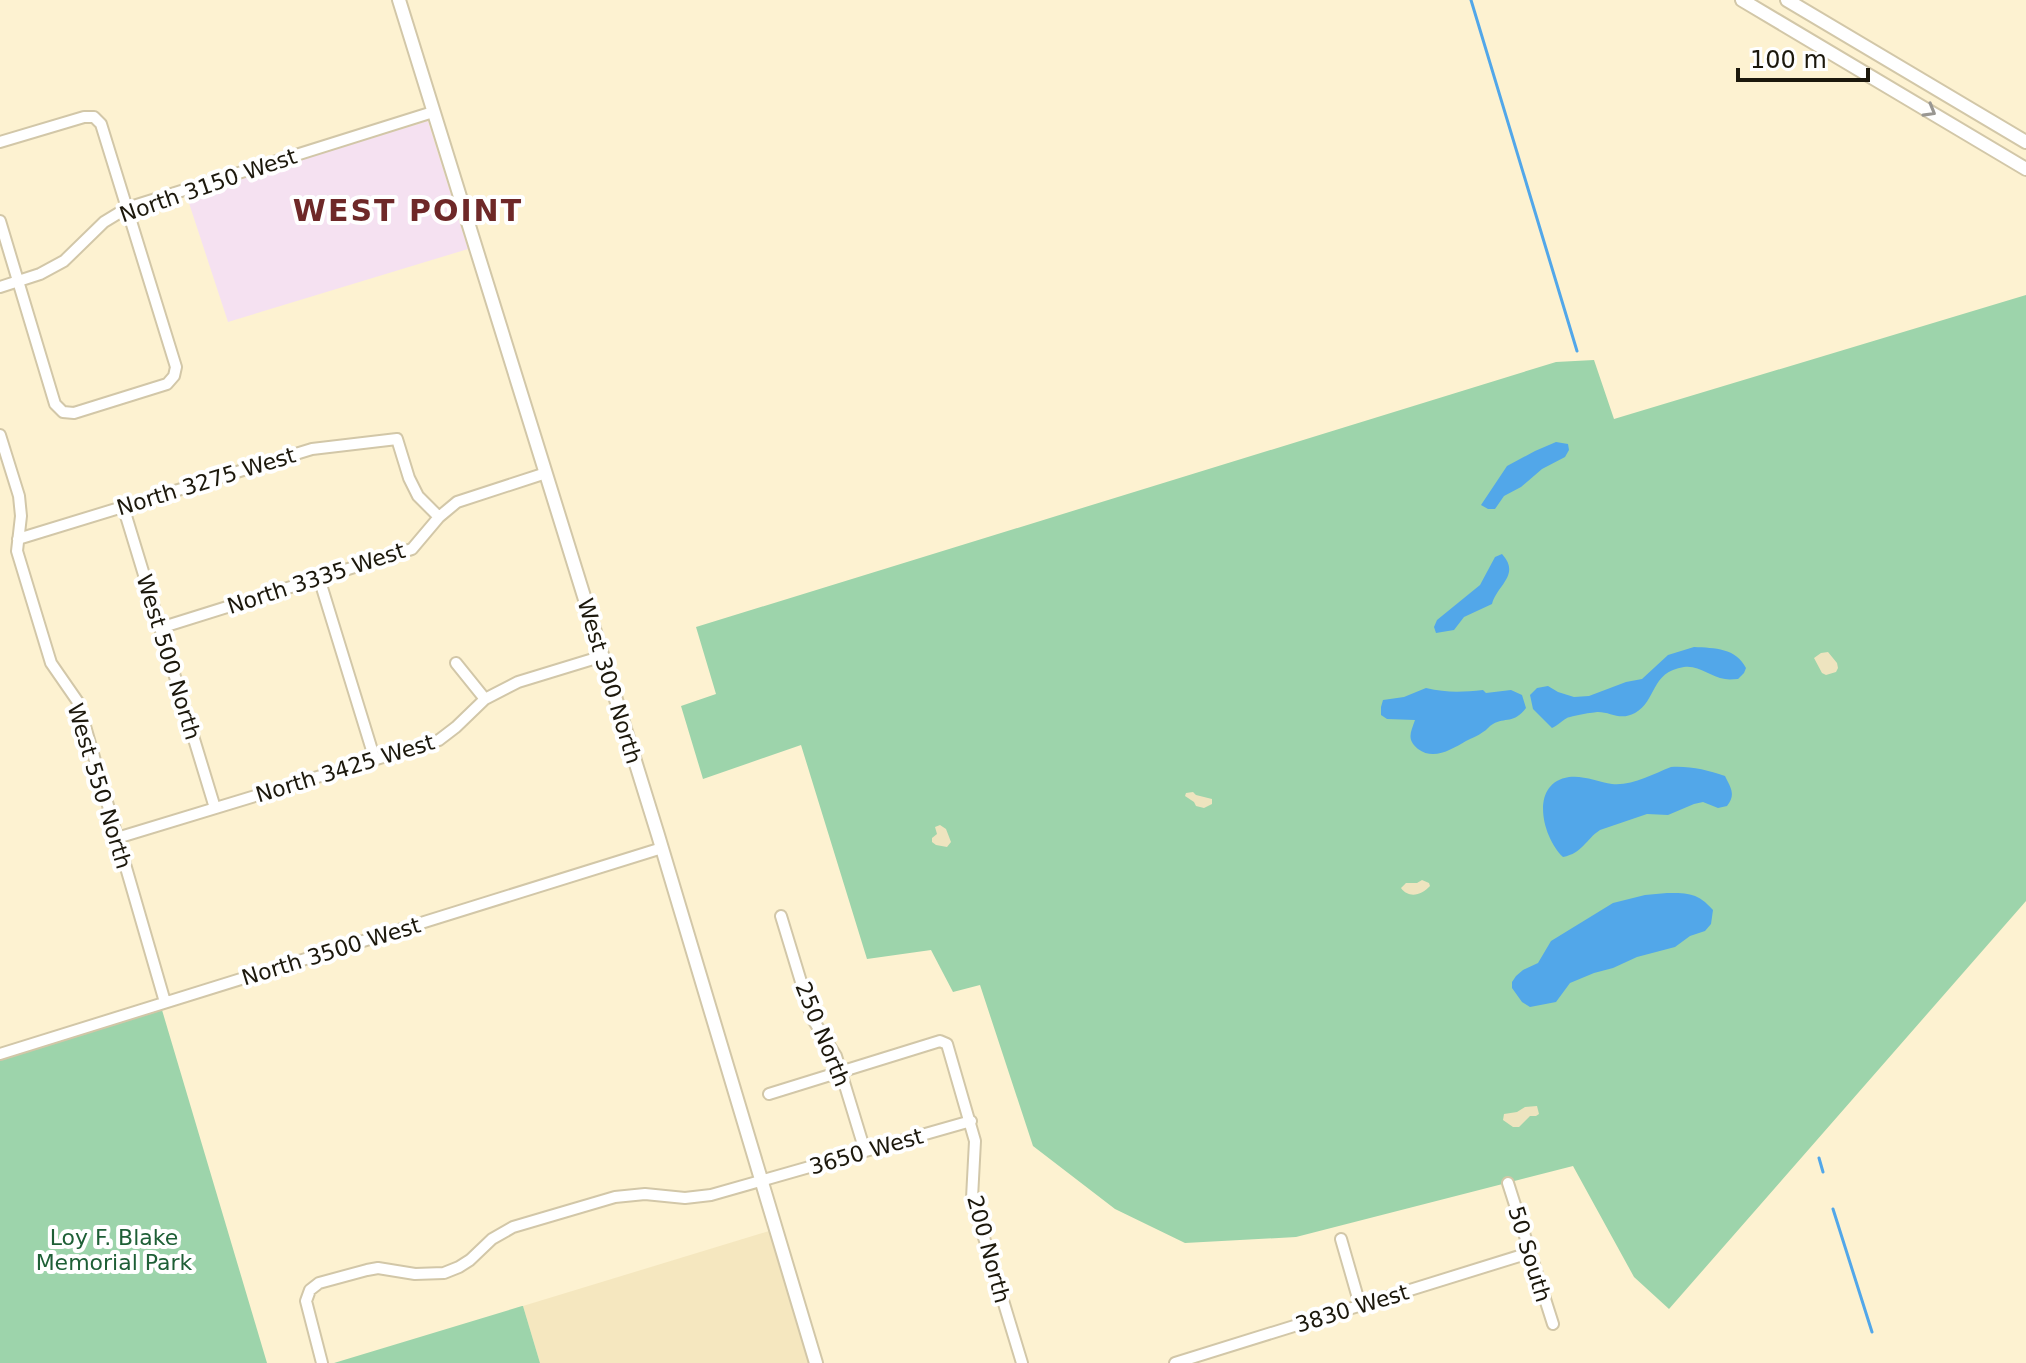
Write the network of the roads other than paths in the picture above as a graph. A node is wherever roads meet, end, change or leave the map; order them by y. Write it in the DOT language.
graph roads {
  1 [pos="399,0"];
  2 [pos="1742,0"];
  3 [pos="1787,0"];
  4 [pos="433,112"];
  5 [pos="0,142"];
  6 [pos="2026,142"];
  7 [pos="2026,169"];
  8 [pos="127,208"];
  9 [pos="0,221"];
  10 [pos="18,281"];
  11 [pos="0,287"];
  12 [pos="0,435"];
  13 [pos="546,473"];
  14 [pos="123,506"];
  15 [pos="439,517"];
  16 [pos="18,539"];
  17 [pos="319,578"];
  18 [pos="160,628"];
  19 [pos="603,656"];
  20 [pos="456,663"];
  21 [pos="485,699"];
  22 [pos="375,760"];
  23 [pos="215,808"];
  24 [pos="117,838"];
  25 [pos="662,848"];
  26 [pos="781,916"];
  27 [pos="165,1002"];
  28 [pos="0,1054"];
  29 [pos="841,1071"];
  30 [pos="769,1094"];
  31 [pos="971,1121"];
  32 [pos="865,1151"];
  33 [pos="762,1181"];
  34 [pos="1508,1183"];
  35 [pos="1341,1239"];
  36 [pos="1529,1253"];
  37 [pos="1360,1305"];
  38 [pos="1553,1324"];
  39 [pos="322,1363"];
  40 [pos="816,1363"];
  41 [pos="1022,1363"];
  42 [pos="1175,1363"];
  1 -- 4 [label="main road, West 300 North"];
  2 -- 7 [label="main road, one-way"];
  3 -- 6 [label="main road"];
  4 -- 8 [label="street, North 3150 West"];
  4 -- 13 [label="main road, West 300 North"];
  5 -- 8 [label="street"];
  8 -- 10 [label="street, North 3150 West"];
  8 -- 10 [label="street"];
  9 -- 10 [label="street"];
  10 -- 11 [label="street, North 3150 West"];
  12 -- 16 [label="street, West 550 North"];
  13 -- 15 [label="street, North 3335 West"];
  13 -- 19 [label="main road, West 300 North"];
  14 -- 15 [label="street, North 3275 West"];
  14 -- 16 [label="street, North 3275 West"];
  14 -- 18 [label="street, West 500 North"];
  15 -- 17 [label="street, North 3335 West"];
  16 -- 24 [label="street, West 550 North"];
  17 -- 18 [label="street, North 3335 West"];
  17 -- 22 [label="street"];
  18 -- 23 [label="street, West 500 North"];
  19 -- 21 [label="street, North 3425 West"];
  19 -- 25 [label="main road, West 300 North"];
  20 -- 21 [label="street"];
  21 -- 22 [label="street, North 3425 West"];
  22 -- 23 [label="street, North 3425 West"];
  23 -- 24 [label="street, North 3425 West"];
  24 -- 27 [label="street, West 550 North"];
  25 -- 27 [label="street, North 3500 West"];
  25 -- 33 [label="main road, West 300 North"];
  26 -- 29 [label="street, 250 North"];
  27 -- 28 [label="street, North 3500 West"];
  29 -- 30 [label="street"];
  29 -- 31 [label="street, 200 North"];
  29 -- 32 [label="street, 250 North"];
  31 -- 32 [label="street, 3650 West"];
  31 -- 41 [label="street, 200 North"];
  32 -- 33 [label="street, 3650 West"];
  33 -- 39 [label="street, 3650 West"];
  33 -- 40 [label="main road, West 300 North"];
  34 -- 36 [label="street, 50 South"];
  35 -- 37 [label="street"];
  36 -- 37 [label="street, 3830 West"];
  36 -- 38 [label="street, 50 South"];
  37 -- 42 [label="street, 3830 West"];
}
